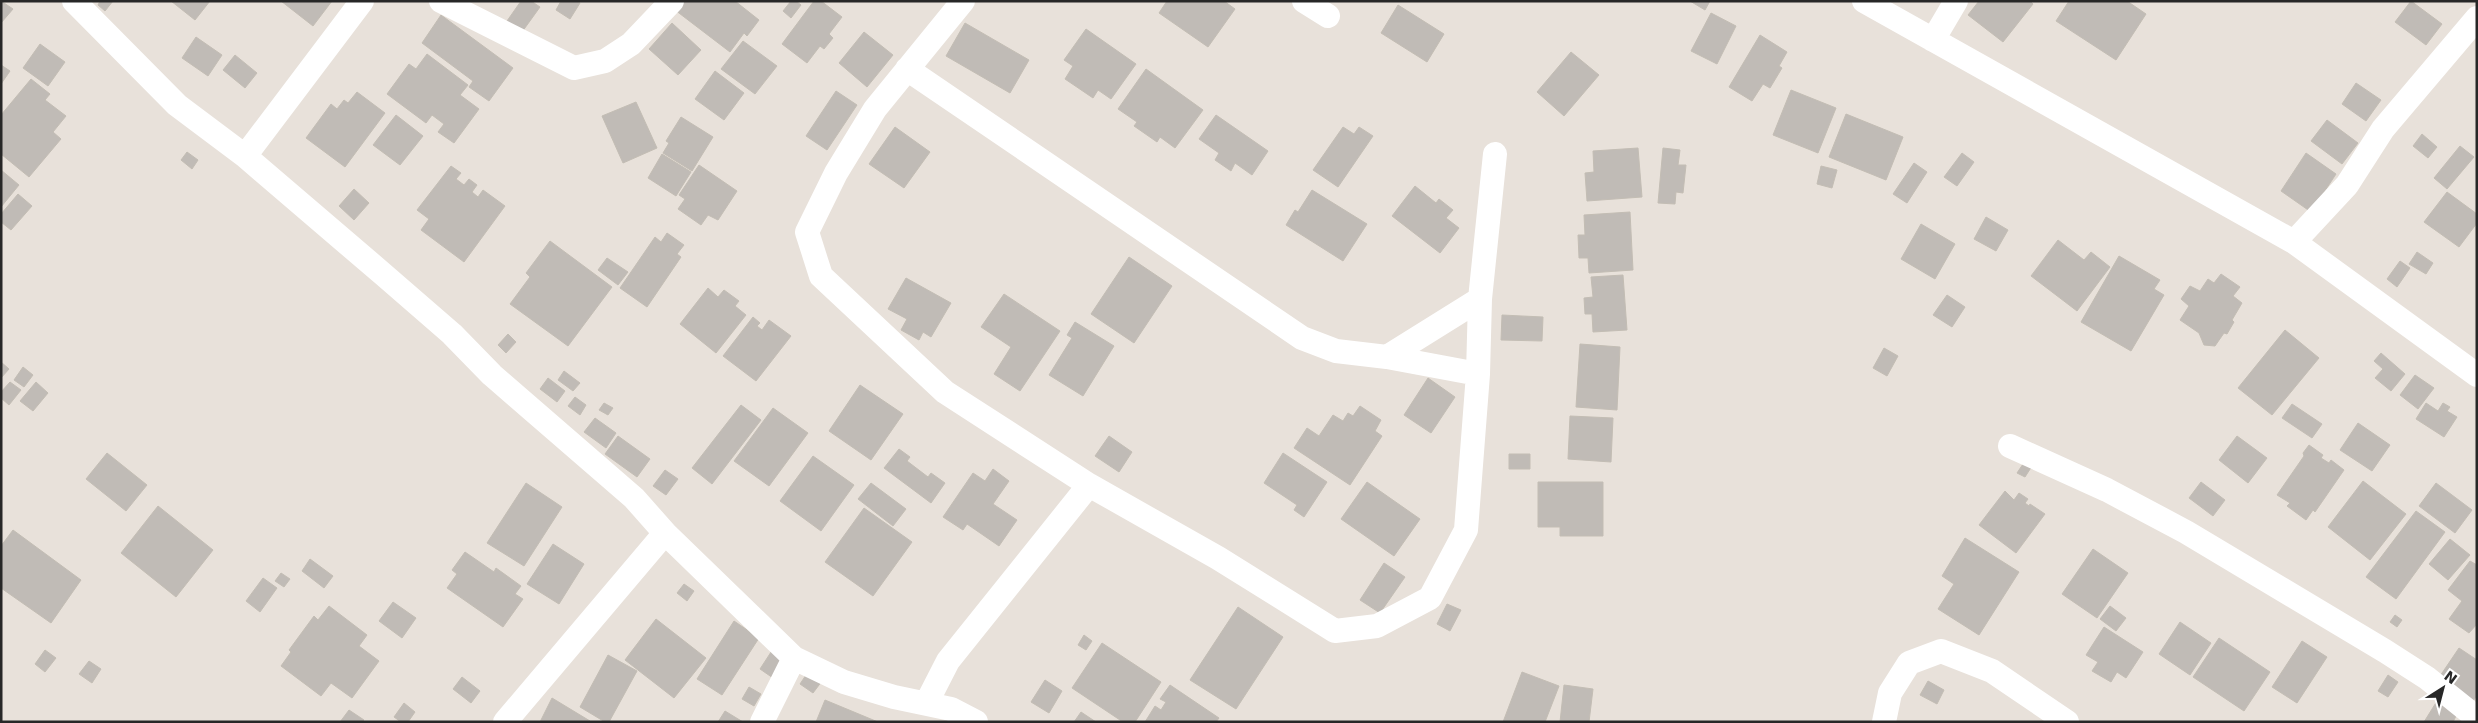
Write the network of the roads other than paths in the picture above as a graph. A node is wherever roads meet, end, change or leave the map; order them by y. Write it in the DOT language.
graph roads {
  1 [pos="74,1"];
  2 [pos="362,1"];
  3 [pos="441,1"];
  4 [pos="672,1"];
  5 [pos="963,1"];
  6 [pos="1304,1"];
  7 [pos="1864,1"];
  8 [pos="1956,1"];
  9 [pos="1328,16"];
  10 [pos="2477,18"];
  11 [pos="1933,40"];
  12 [pos="906,69"];
  13 [pos="1495,154"];
  14 [pos="245,156"];
  15 [pos="2294,242"];
  16 [pos="1480,299"];
  17 [pos="1387,358"];
  18 [pos="1478,374"];
  19 [pos="2477,375"];
  20 [pos="2010,446"];
  21 [pos="1089,485"];
  22 [pos="665,533"];
  23 [pos="794,658"];
  24 [pos="927,702"];
  25 [pos="2477,718"];
  26 [pos="505,722"];
  27 [pos="762,722"];
  28 [pos="976,722"];
  29 [pos="1884,722"];
  30 [pos="2067,722"];
  1 -- 14 [label="street"];
  2 -- 14 [label="street"];
  3 -- 4 [label="street"];
  5 -- 12 [label="street"];
  6 -- 9 [label="street"];
  7 -- 11 [label="street"];
  8 -- 11 [label="street"];
  10 -- 15 [label="street"];
  11 -- 15 [label="street"];
  12 -- 17 [label="street"];
  12 -- 21 [label="street"];
  13 -- 16 [label="street"];
  14 -- 22 [label="street"];
  15 -- 19 [label="street"];
  16 -- 17 [label="street"];
  16 -- 18 [label="street"];
  17 -- 18 [label="street"];
  18 -- 21 [label="street"];
  20 -- 25 [label="street"];
  21 -- 24 [label="street"];
  22 -- 23 [label="street"];
  22 -- 26 [label="street"];
  23 -- 24 [label="street"];
  23 -- 27 [label="street"];
  24 -- 28 [label="street"];
  29 -- 30 [label="street"];
}
